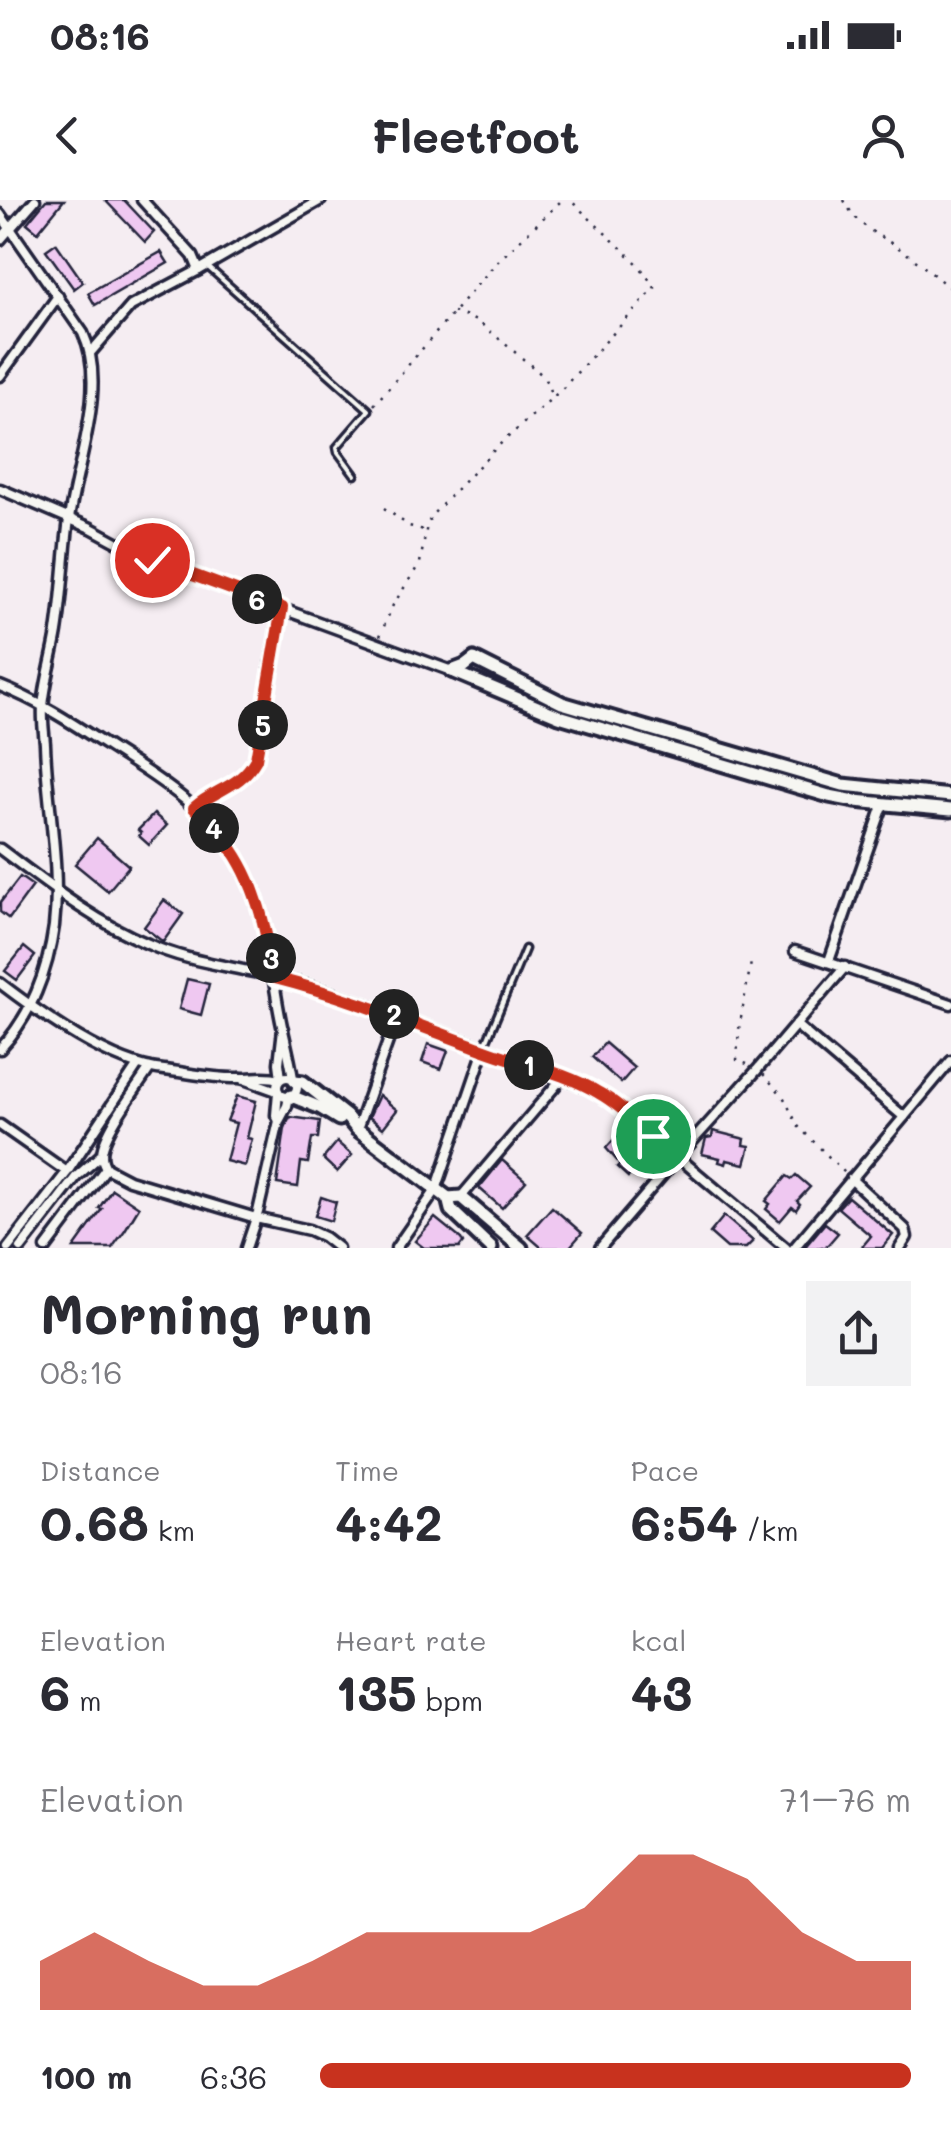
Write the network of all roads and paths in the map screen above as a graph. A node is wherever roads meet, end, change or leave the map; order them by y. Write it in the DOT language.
graph roads {
  1 [pos="36,200"];
  2 [pos="142,200"];
  3 [pos="321,200"];
  4 [pos="562,200"];
  5 [pos="570,200"];
  6 [pos="844,200"];
  7 [pos="0,214"];
  8 [pos="10,228"];
  9 [pos="0,240"];
  10 [pos="203,268"];
  11 [pos="951,288"];
  12 [pos="58,296"];
  13 [pos="452,311"];
  14 [pos="91,352"];
  15 [pos="0,376"];
  16 [pos="552,400"];
  17 [pos="370,410"];
  18 [pos="356,476"];
  19 [pos="0,489"];
  20 [pos="384,508"];
  21 [pos="69,519"];
  22 [pos="426,530"];
  23 [pos="282,608"];
  24 [pos="378,642"];
  25 [pos="452,671"];
  26 [pos="3,688"];
  27 [pos="0,698"];
  28 [pos="43,707"];
  29 [pos="951,796"];
  30 [pos="884,804"];
  31 [pos="194,808"];
  32 [pos="951,810"];
  33 [pos="0,849"];
  34 [pos="56,890"];
  35 [pos="525,949"];
  36 [pos="795,952"];
  37 [pos="752,957"];
  38 [pos="828,962"];
  39 [pos="845,966"];
  40 [pos="275,978"];
  41 [pos="0,983"];
  42 [pos="951,1004"];
  43 [pos="30,1006"];
  44 [pos="397,1016"];
  45 [pos="796,1024"];
  46 [pos="282,1029"];
  47 [pos="0,1050"];
  48 [pos="484,1050"];
  49 [pos="951,1061"];
  50 [pos="138,1065"];
  51 [pos="150,1068"];
  52 [pos="757,1070"];
  53 [pos="563,1077"];
  54 [pos="241,1078"];
  55 [pos="280,1079"];
  56 [pos="294,1080"];
  57 [pos="284,1094"];
  58 [pos="904,1117"];
  59 [pos="0,1125"];
  60 [pos="354,1126"];
  61 [pos="102,1154"];
  62 [pos="678,1156"];
  63 [pos="106,1168"];
  64 [pos="66,1172"];
  65 [pos="851,1179"];
  66 [pos="436,1190"];
  67 [pos="454,1198"];
  68 [pos="256,1218"];
  69 [pos="49,1247"];
  70 [pos="8,1248"];
  71 [pos="21,1248"];
  72 [pos="246,1248"];
  73 [pos="338,1248"];
  74 [pos="396,1248"];
  75 [pos="491,1248"];
  76 [pos="520,1248"];
  77 [pos="600,1248"];
  78 [pos="786,1248"];
  79 [pos="794,1248"];
  80 [pos="900,1248"];
  1 -- 8 [label="street"];
  2 -- 10 [label="street"];
  3 -- 10 [label="street"];
  4 -- 13 [label="path"];
  5 -- 16 [label="path"];
  6 -- 11 [label="path"];
  7 -- 8 [label="street"];
  8 -- 9 [label="street"];
  8 -- 12 [label="street"];
  10 -- 14 [label="street"];
  10 -- 17 [label="lane"];
  12 -- 14 [label="street"];
  12 -- 15 [label="street"];
  13 -- 16 [label="path"];
  13 -- 17 [label="path"];
  14 -- 21 [label="street"];
  16 -- 22 [label="path"];
  17 -- 18 [label="lane"];
  19 -- 21 [label="street"];
  20 -- 22 [label="path"];
  21 -- 23 [label="street"];
  21 -- 28 [label="street"];
  22 -- 24 [label="path"];
  23 -- 24 [label="street"];
  23 -- 31 [label="street"];
  24 -- 25 [label="street"];
  25 -- 29 [label="street"];
  25 -- 30 [label="street"];
  26 -- 27 [label="street"];
  26 -- 28 [label="street"];
  28 -- 31 [label="street"];
  28 -- 34 [label="street"];
  30 -- 32 [label="street"];
  30 -- 38 [label="street"];
  31 -- 40 [label="street"];
  33 -- 34 [label="street"];
  34 -- 40 [label="street"];
  34 -- 43 [label="street"];
  35 -- 48 [label="lane"];
  36 -- 38 [label="street"];
  37 -- 52 [label="path"];
  38 -- 39 [label="street"];
  39 -- 42 [label="street"];
  39 -- 45 [label="street"];
  40 -- 44 [label="street"];
  40 -- 46 [label="street"];
  41 -- 43 [label="street"];
  43 -- 47 [label="street"];
  43 -- 50 [label="street"];
  44 -- 48 [label="street"];
  44 -- 60 [label="street"];
  45 -- 52 [label="street"];
  45 -- 58 [label="street"];
  46 -- 55 [label="street"];
  46 -- 56 [label="street"];
  48 -- 53 [label="street"];
  48 -- 66 [label="street"];
  49 -- 58 [label="street"];
  50 -- 51 [label="street"];
  50 -- 64 [label="street"];
  51 -- 54 [label="street"];
  51 -- 61 [label="street"];
  52 -- 62 [label="street"];
  52 -- 65 [label="path"];
  53 -- 62 [label="street"];
  53 -- 67 [label="street"];
  54 -- 55 [label="street"];
  54 -- 57 [label="street"];
  55 -- 56 [label="street"];
  55 -- 57 [label="street"];
  56 -- 57 [label="street"];
  56 -- 60 [label="street"];
  57 -- 60 [label="street"];
  57 -- 68 [label="street"];
  58 -- 65 [label="street"];
  59 -- 64 [label="street"];
  60 -- 66 [label="street"];
  61 -- 63 [label="street"];
  61 -- 71 [label="street"];
  62 -- 77 [label="street"];
  62 -- 78 [label="street"];
  63 -- 68 [label="street"];
  63 -- 69 [label="street"];
  64 -- 70 [label="street"];
  65 -- 79 [label="street"];
  65 -- 80 [label="street"];
  66 -- 67 [label="street"];
  66 -- 74 [label="street"];
  67 -- 75 [label="street"];
  67 -- 76 [label="street"];
  68 -- 72 [label="street"];
  68 -- 73 [label="street"];
}
